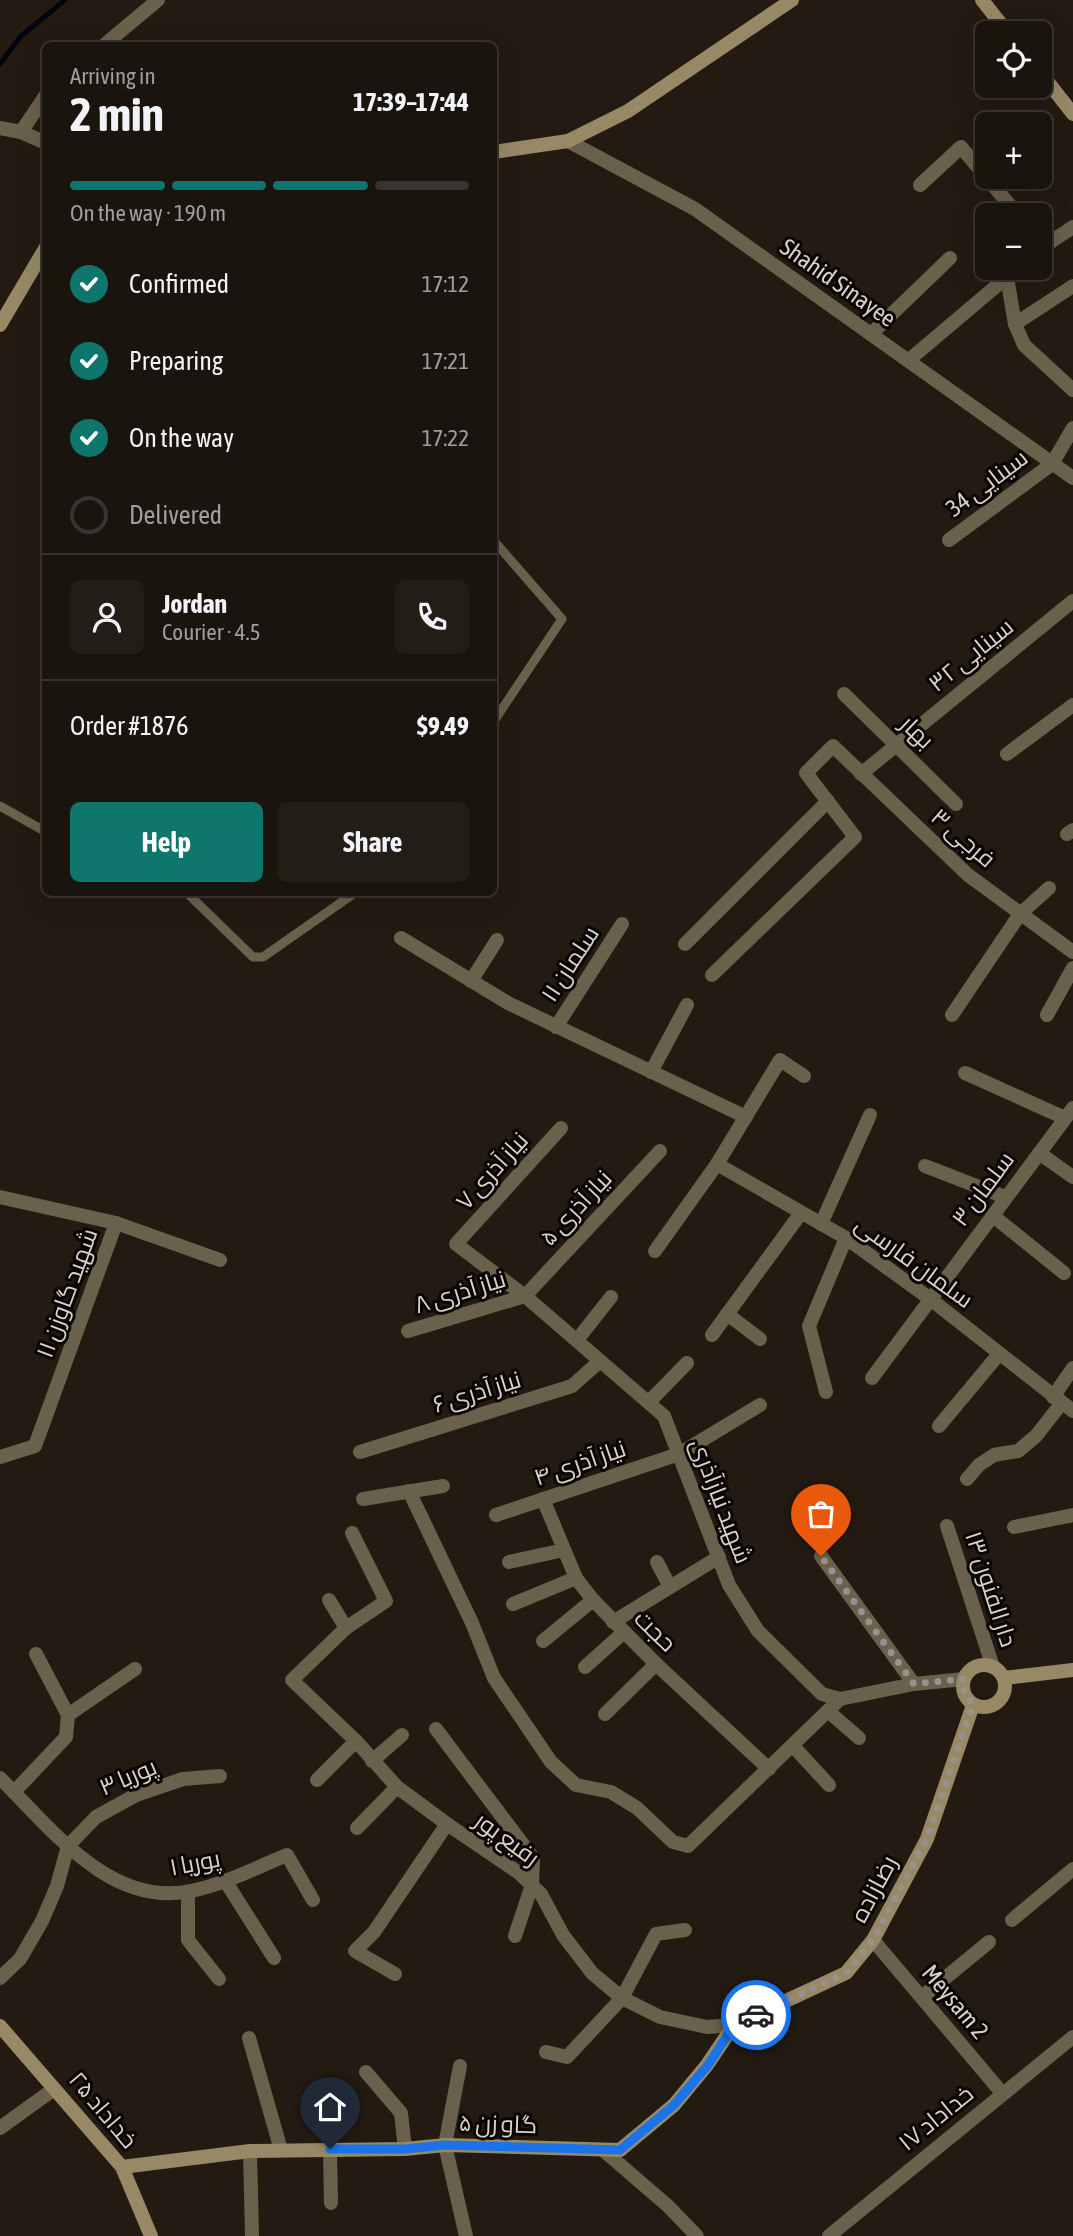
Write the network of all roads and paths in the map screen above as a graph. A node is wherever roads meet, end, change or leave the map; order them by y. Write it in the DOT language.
graph roads {
  1 [pos="158,0"];
  2 [pos="792,0"];
  3 [pos="982,0"];
  4 [pos="999,21"];
  5 [pos="108,42"];
  6 [pos="1052,87"];
  7 [pos="42,100"];
  8 [pos="1073,114"];
  9 [pos="0,128"];
  10 [pos="21,132"];
  11 [pos="42,141"];
  12 [pos="568,141"];
  13 [pos="497,152"];
  14 [pos="920,185"];
  15 [pos="1008,203"];
  16 [pos="1073,226"];
  17 [pos="1052,238"];
  18 [pos="42,254"];
  19 [pos="950,258"];
  20 [pos="1004,280"];
  21 [pos="1013,280"];
  22 [pos="1073,286"];
  23 [pos="1015,324"];
  24 [pos="0,325"];
  25 [pos="872,334"];
  26 [pos="909,360"];
  27 [pos="1073,390"];
  28 [pos="1073,428"];
  29 [pos="1052,464"];
  30 [pos="1073,478"];
  31 [pos="949,540"];
  32 [pos="497,544"];
  33 [pos="1073,601"];
  34 [pos="844,694"];
  35 [pos="1073,705"];
  36 [pos="497,716"];
  37 [pos="898,745"];
  38 [pos="1007,754"];
  39 [pos="861,774"];
  40 [pos="828,801"];
  41 [pos="957,804"];
  42 [pos="0,806"];
  43 [pos="42,830"];
  44 [pos="1049,888"];
  45 [pos="190,896"];
  46 [pos="350,896"];
  47 [pos="1020,914"];
  48 [pos="622,924"];
  49 [pos="401,938"];
  50 [pos="497,940"];
  51 [pos="685,944"];
  52 [pos="1073,952"];
  53 [pos="1073,968"];
  54 [pos="712,975"];
  55 [pos="471,981"];
  56 [pos="687,1004"];
  57 [pos="952,1015"];
  58 [pos="1046,1015"];
  59 [pos="556,1027"];
  60 [pos="651,1072"];
  61 [pos="965,1073"];
  62 [pos="804,1076"];
  63 [pos="1069,1113"];
  64 [pos="870,1115"];
  65 [pos="746,1116"];
  66 [pos="561,1128"];
  67 [pos="660,1151"];
  68 [pos="1039,1153"];
  69 [pos="717,1164"];
  70 [pos="925,1166"];
  71 [pos="1073,1177"];
  72 [pos="0,1197"];
  73 [pos="1006,1197"];
  74 [pos="801,1213"];
  75 [pos="992,1215"];
  76 [pos="116,1223"];
  77 [pos="821,1224"];
  78 [pos="846,1238"];
  79 [pos="456,1244"];
  80 [pos="655,1251"];
  81 [pos="220,1259"];
  82 [pos="1064,1273"];
  83 [pos="525,1296"];
  84 [pos="611,1297"];
  85 [pos="929,1298"];
  86 [pos="727,1314"];
  87 [pos="408,1331"];
  88 [pos="712,1335"];
  89 [pos="760,1339"];
  90 [pos="577,1340"];
  91 [pos="999,1354"];
  92 [pos="600,1360"];
  93 [pos="687,1363"];
  94 [pos="1073,1368"];
  95 [pos="872,1378"];
  96 [pos="826,1392"];
  97 [pos="649,1402"];
  98 [pos="1062,1404"];
  99 [pos="760,1405"];
  100 [pos="939,1426"];
  101 [pos="360,1452"];
  102 [pos="679,1454"];
  103 [pos="0,1457"];
  104 [pos="967,1479"];
  105 [pos="443,1486"];
  106 [pos="409,1492"];
  107 [pos="363,1499"];
  108 [pos="542,1499"];
  109 [pos="496,1515"];
  110 [pos="1073,1515"];
  111 [pos="947,1526"];
  112 [pos="1014,1527"];
  113 [pos="352,1533"];
  114 [pos="564,1550"];
  115 [pos="821,1556"];
  116 [pos="719,1557"];
  117 [pos="509,1562"];
  118 [pos="657,1562"];
  119 [pos="576,1578"];
  120 [pos="670,1587"];
  121 [pos="329,1600"];
  122 [pos="593,1600"];
  123 [pos="513,1604"];
  124 [pos="613,1622"];
  125 [pos="346,1628"];
  126 [pos="624,1632"];
  127 [pos="543,1641"];
  128 [pos="36,1654"];
  129 [pos="656,1664"];
  130 [pos="585,1667"];
  131 [pos="993,1667"];
  132 [pos="135,1669"];
  133 [pos="1073,1670"];
  134 [pos="1004,1678"];
  135 [pos="964,1679"];
  136 [pos="914,1684"];
  137 [pos="840,1699"];
  138 [pos="973,1704"];
  139 [pos="828,1711"];
  140 [pos="605,1714"];
  141 [pos="68,1715"];
  142 [pos="436,1730"];
  143 [pos="402,1735"];
  144 [pos="859,1738"];
  145 [pos="356,1741"];
  146 [pos="793,1746"];
  147 [pos="372,1761"];
  148 [pos="769,1769"];
  149 [pos="220,1776"];
  150 [pos="0,1778"];
  151 [pos="317,1780"];
  152 [pos="829,1785"];
  153 [pos="397,1787"];
  154 [pos="14,1791"];
  155 [pos="447,1825"];
  156 [pos="357,1828"];
  157 [pos="68,1846"];
  158 [pos="1073,1870"];
  159 [pos="226,1882"];
  160 [pos="533,1885"];
  161 [pos="188,1892"];
  162 [pos="313,1900"];
  163 [pos="1012,1920"];
  164 [pos="685,1930"];
  165 [pos="515,1936"];
  166 [pos="873,1940"];
  167 [pos="989,1942"];
  168 [pos="274,1958"];
  169 [pos="395,1974"];
  170 [pos="0,1978"];
  171 [pos="219,1979"];
  172 [pos="922,1997"];
  173 [pos="622,1998"];
  174 [pos="734,2025"];
  175 [pos="0,2026"];
  176 [pos="1073,2037"];
  177 [pos="249,2038"];
  178 [pos="546,2052"];
  179 [pos="460,2066"];
  180 [pos="366,2072"];
  181 [pos="54,2089"];
  182 [pos="1002,2093"];
  183 [pos="0,2128"];
  184 [pos="445,2145"];
  185 [pos="330,2149"];
  186 [pos="405,2149"];
  187 [pos="281,2150"];
  188 [pos="603,2150"];
  189 [pos="250,2151"];
  190 [pos="122,2167"];
  191 [pos="331,2203"];
  192 [pos="152,2236"];
  193 [pos="252,2236"];
  194 [pos="466,2236"];
  195 [pos="697,2236"];
  196 [pos="829,2236"];
  1 -- 5 [label="street"];
  2 -- 12 [label="street"];
  3 -- 4 [label="street"];
  6 -- 8 [label="street"];
  7 -- 10 [label="street"];
  9 -- 10 [label="street"];
  10 -- 11 [label="street"];
  12 -- 13 [label="street"];
  12 -- 25 [label="street, Shahid Sinayee"];
  14 -- 15 [label="street"];
  16 -- 17 [label="street"];
  18 -- 24 [label="street"];
  19 -- 25 [label="street"];
  20 -- 26 [label="street"];
  21 -- 23 [label="street"];
  22 -- 23 [label="street"];
  23 -- 27 [label="street"];
  25 -- 26 [label="street, Shahid Sinayee"];
  26 -- 29 [label="street, Shahid Sinayee"];
  28 -- 29 [label="street"];
  29 -- 30 [label="street, Shahid Sinayee"];
  29 -- 31 [label="street, سینایی 34"];
  32 -- 36 [label="lane"];
  33 -- 37 [label="street, سینایی ۳۲"];
  34 -- 37 [label="street, بهار"];
  35 -- 38 [label="street"];
  37 -- 39 [label="street, سینایی ۳۲"];
  37 -- 41 [label="street, بهار"];
  39 -- 40 [label="street, فرجی ۳"];
  39 -- 47 [label="street, فرجی ۳"];
  40 -- 51 [label="street"];
  40 -- 54 [label="street"];
  42 -- 43 [label="lane"];
  44 -- 47 [label="street"];
  45 -- 46 [label="lane"];
  47 -- 52 [label="street, فرجی ۳"];
  47 -- 57 [label="street"];
  48 -- 59 [label="street, سلمان ۱۱"];
  49 -- 55 [label="street"];
  50 -- 55 [label="street"];
  53 -- 58 [label="street"];
  55 -- 59 [label="street"];
  56 -- 60 [label="street"];
  59 -- 60 [label="street"];
  60 -- 65 [label="street"];
  61 -- 63 [label="street"];
  62 -- 65 [label="street"];
  63 -- 68 [label="street, سلمان ۳"];
  64 -- 77 [label="street"];
  65 -- 69 [label="street"];
  66 -- 79 [label="street, نیاز آذری ۷"];
  67 -- 83 [label="street, نیاز آذری ۵"];
  68 -- 71 [label="street"];
  68 -- 73 [label="street, سلمان ۳"];
  69 -- 74 [label="street, سلمان فارسی"];
  69 -- 80 [label="street"];
  70 -- 73 [label="street"];
  72 -- 76 [label="street"];
  73 -- 75 [label="street, سلمان ۳"];
  74 -- 77 [label="street, سلمان فارسی"];
  74 -- 86 [label="street"];
  75 -- 82 [label="street"];
  75 -- 85 [label="street, سلمان ۳"];
  76 -- 81 [label="street, شهید گاوزن ۱۱"];
  76 -- 103 [label="street, شهید گاوزن ۱۱"];
  77 -- 78 [label="street, سلمان فارسی"];
  78 -- 85 [label="street, سلمان فارسی"];
  78 -- 96 [label="street"];
  79 -- 83 [label="street, شهید نیازآذری"];
  83 -- 87 [label="street, نیاز آذری ۸"];
  83 -- 90 [label="street, شهید نیازآذری"];
  84 -- 90 [label="street"];
  85 -- 91 [label="street, سلمان فارسی"];
  85 -- 95 [label="street, سلمان ۳"];
  86 -- 88 [label="street"];
  86 -- 89 [label="street"];
  90 -- 92 [label="street, شهید نیازآذری"];
  91 -- 98 [label="street, سلمان فارسی"];
  91 -- 100 [label="street"];
  92 -- 97 [label="street, شهید نیازآذری"];
  92 -- 101 [label="street, نیاز آذری ۶"];
  93 -- 97 [label="street"];
  94 -- 98 [label="street"];
  97 -- 102 [label="street, شهید نیازآذری"];
  98 -- 104 [label="street"];
  99 -- 102 [label="street, نیاز آذری ۴"];
  102 -- 108 [label="street, نیاز آذری ۴"];
  102 -- 116 [label="street, شهید نیازآذری"];
  105 -- 106 [label="street"];
  106 -- 107 [label="street"];
  106 -- 148 [label="street"];
  108 -- 109 [label="street, نیاز آذری ۴"];
  108 -- 114 [label="street, حجت"];
  110 -- 112 [label="street"];
  111 -- 131 [label="street, دار الفنون ۱۳"];
  113 -- 125 [label="street"];
  114 -- 117 [label="street"];
  114 -- 119 [label="street, حجت"];
  115 -- 136 [label="street"];
  116 -- 120 [label="street"];
  116 -- 137 [label="street, شهید نیازآذری"];
  118 -- 120 [label="street"];
  119 -- 122 [label="street, حجت"];
  119 -- 123 [label="street"];
  120 -- 124 [label="street"];
  121 -- 125 [label="street"];
  122 -- 124 [label="street, حجت"];
  122 -- 127 [label="street"];
  124 -- 126 [label="street, حجت"];
  125 -- 145 [label="street, رفیع پور"];
  126 -- 129 [label="street, حجت"];
  126 -- 130 [label="street"];
  128 -- 141 [label="street"];
  129 -- 140 [label="street"];
  129 -- 148 [label="street, حجت"];
  131 -- 134 [label="street"];
  131 -- 135 [label="street"];
  132 -- 141 [label="street"];
  133 -- 134 [label="street"];
  134 -- 138 [label="street"];
  135 -- 136 [label="street"];
  135 -- 138 [label="street"];
  136 -- 137 [label="street"];
  137 -- 139 [label="street"];
  138 -- 166 [label="street, رضازاده"];
  139 -- 144 [label="street"];
  139 -- 146 [label="street"];
  141 -- 154 [label="street"];
  142 -- 160 [label="street"];
  143 -- 147 [label="street"];
  145 -- 147 [label="street, رفیع پور"];
  145 -- 151 [label="street"];
  146 -- 148 [label="street"];
  146 -- 152 [label="street"];
  147 -- 153 [label="street, رفیع پور"];
  149 -- 157 [label="street, پوریا ۳"];
  150 -- 154 [label="street, پوریا ۱"];
  153 -- 155 [label="street, رفیع پور"];
  153 -- 156 [label="street"];
  154 -- 157 [label="street, پوریا ۱"];
  155 -- 160 [label="street, رفیع پور"];
  155 -- 169 [label="street"];
  157 -- 161 [label="street, پوریا ۱"];
  157 -- 170 [label="street"];
  158 -- 163 [label="street"];
  159 -- 161 [label="street, پوریا ۱"];
  159 -- 162 [label="street, پوریا ۱"];
  159 -- 168 [label="street"];
  160 -- 165 [label="street"];
  160 -- 173 [label="street, رفیع پور"];
  161 -- 171 [label="street"];
  164 -- 173 [label="street"];
  166 -- 172 [label="street, Meysam 2"];
  166 -- 174 [label="street, رضازاده"];
  167 -- 172 [label="street"];
  172 -- 182 [label="street, Meysam 2"];
  173 -- 174 [label="street, رفیع پور"];
  173 -- 178 [label="street"];
  174 -- 188 [label="street, گاو زن ۵"];
  175 -- 181 [label="street, خداداد ۲۵"];
  176 -- 182 [label="street, خداداد ۱۷"];
  177 -- 187 [label="street"];
  179 -- 184 [label="street"];
  180 -- 186 [label="street"];
  181 -- 183 [label="street"];
  181 -- 190 [label="street, خداداد ۲۵"];
  182 -- 196 [label="street, خداداد ۱۷"];
  184 -- 186 [label="street, گاو زن ۵"];
  184 -- 188 [label="street, گاو زن ۵"];
  184 -- 194 [label="street"];
  185 -- 186 [label="street, گاو زن ۵"];
  185 -- 187 [label="street, گاو زن ۵"];
  185 -- 191 [label="street"];
  187 -- 189 [label="street, گاو زن ۵"];
  188 -- 195 [label="street"];
  189 -- 190 [label="street, گاو زن ۵"];
  189 -- 193 [label="street"];
  190 -- 192 [label="street, خداداد ۲۵"];
}
